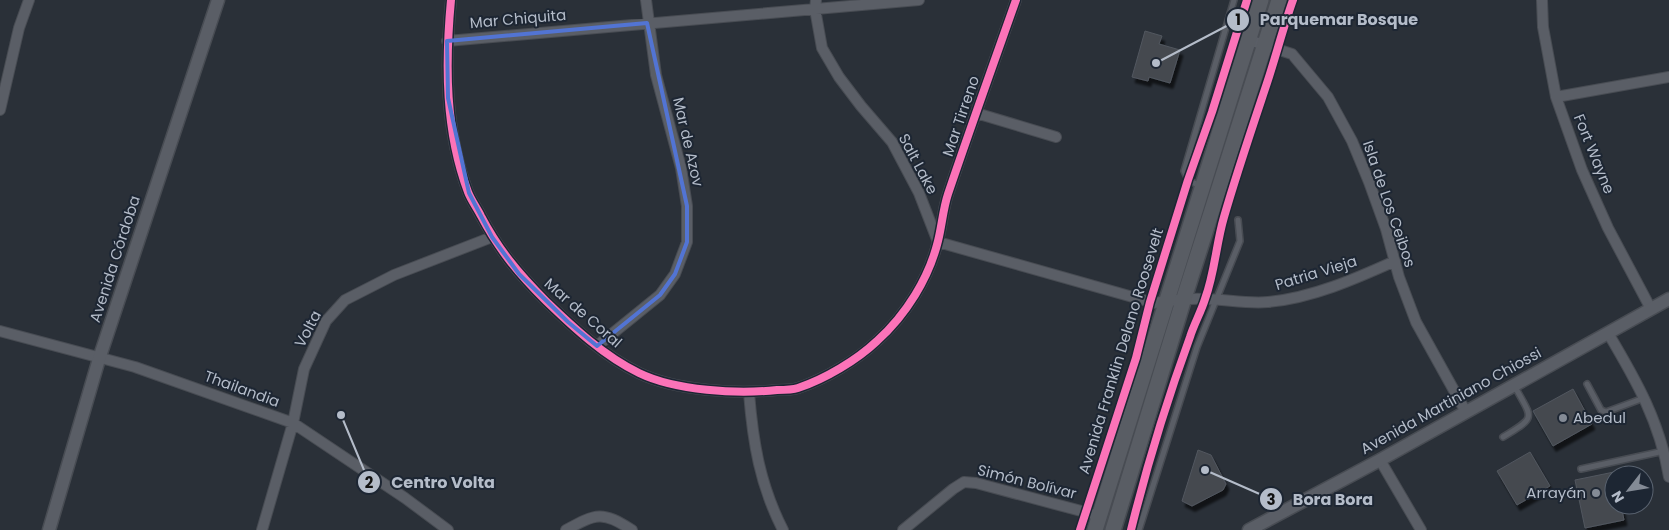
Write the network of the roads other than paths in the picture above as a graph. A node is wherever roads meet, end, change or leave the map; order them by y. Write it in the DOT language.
graph roads {
  1 [pos="29,0"];
  2 [pos="218,0"];
  3 [pos="451,0"];
  4 [pos="646,0"];
  5 [pos="919,0"];
  6 [pos="1016,0"];
  7 [pos="1234,0"];
  8 [pos="1262,0"];
  9 [pos="1279,0"];
  10 [pos="1542,0"];
  11 [pos="816,4"];
  12 [pos="648,22"];
  13 [pos="1249,40"];
  14 [pos="447,41"];
  15 [pos="1265,44"];
  16 [pos="1669,76"];
  17 [pos="1556,97"];
  18 [pos="0,110"];
  19 [pos="976,113"];
  20 [pos="1056,137"];
  21 [pos="1203,187"];
  22 [pos="1238,220"];
  23 [pos="492,237"];
  24 [pos="938,242"];
  25 [pos="1395,262"];
  26 [pos="1184,298"];
  27 [pos="1215,299"];
  28 [pos="1669,299"];
  29 [pos="1168,301"];
  30 [pos="1651,309"];
  31 [pos="0,331"];
  32 [pos="1608,333"];
  33 [pos="597,346"];
  34 [pos="99,359"];
  35 [pos="1587,384"];
  36 [pos="1514,385"];
  37 [pos="749,393"];
  38 [pos="1645,398"];
  39 [pos="1466,412"];
  40 [pos="293,424"];
  41 [pos="1503,437"];
  42 [pos="1665,451"];
  43 [pos="1380,460"];
  44 [pos="1581,469"];
  45 [pos="1669,477"];
  46 [pos="1098,523"];
  47 [pos="49,530"];
  48 [pos="262,530"];
  49 [pos="448,530"];
  50 [pos="566,530"];
  51 [pos="632,530"];
  52 [pos="783,530"];
  53 [pos="903,530"];
  54 [pos="1113,530"];
  55 [pos="1139,530"];
  56 [pos="1249,530"];
  57 [pos="1421,530"];
  1 -- 18 [label="street"];
  2 -- 34 [label="street, Avenida Córdoba"];
  3 -- 14 [label="street, Mar de Coral"];
  4 -- 12 [label="street, Mar de Azov"];
  5 -- 11 [label="street, Mar Chiquita"];
  6 -- 19 [label="street, Mar Tirreno"];
  7 -- 21 [label="lane"];
  8 -- 13 [label="main road, Avenida Franklin Delano Roosevelt"];
  9 -- 15 [label="main road"];
  10 -- 17 [label="street, Fort Wayne"];
  11 -- 12 [label="street, Mar Chiquita"];
  11 -- 24 [label="street, Salt Lake"];
  12 -- 14 [label="street, Mar Chiquita"];
  12 -- 33 [label="street, Mar de Azov"];
  13 -- 15 [label="street, Isla de Los Ceibos"];
  13 -- 21 [label="main road, Avenida Franklin Delano Roosevelt"];
  14 -- 23 [label="street, Mar de Coral"];
  15 -- 25 [label="street, Isla de Los Ceibos"];
  15 -- 26 [label="main road"];
  16 -- 17 [label="street"];
  17 -- 30 [label="street, Fort Wayne"];
  19 -- 20 [label="street"];
  19 -- 24 [label="street, Mar Tirreno"];
  21 -- 29 [label="main road, Avenida Franklin Delano Roosevelt"];
  22 -- 27 [label="lane"];
  23 -- 33 [label="street, Mar de Coral"];
  23 -- 40 [label="street, Volta"];
  24 -- 29 [label="street"];
  24 -- 37 [label="street, Mar de Coral"];
  25 -- 27 [label="street, Patria Vieja"];
  25 -- 39 [label="street, Isla de Los Ceibos"];
  26 -- 27 [label="street, Patria Vieja"];
  26 -- 29 [label="street, Patria Vieja"];
  26 -- 54 [label="main road"];
  27 -- 55 [label="lane"];
  28 -- 30 [label="street, Avenida Martiniano Chiossi"];
  29 -- 46 [label="main road, Avenida Franklin Delano Roosevelt"];
  30 -- 32 [label="street, Avenida Martiniano Chiossi"];
  31 -- 34 [label="street, Thailandia"];
  32 -- 36 [label="street, Avenida Martiniano Chiossi"];
  32 -- 38 [label="street"];
  33 -- 37 [label="street, Mar de Coral"];
  34 -- 40 [label="street, Thailandia"];
  34 -- 47 [label="street, Avenida Córdoba"];
  35 -- 38 [label="lane"];
  36 -- 39 [label="street, Avenida Martiniano Chiossi"];
  36 -- 41 [label="lane"];
  37 -- 52 [label="street"];
  38 -- 42 [label="street"];
  39 -- 43 [label="street, Avenida Martiniano Chiossi"];
  40 -- 48 [label="street, Volta"];
  40 -- 49 [label="street, Thailandia"];
  42 -- 44 [label="lane"];
  42 -- 45 [label="street"];
  43 -- 56 [label="street, Avenida Martiniano Chiossi"];
  43 -- 57 [label="street"];
  46 -- 53 [label="street, Simón Bolívar"];
  50 -- 51 [label="street"];
}
